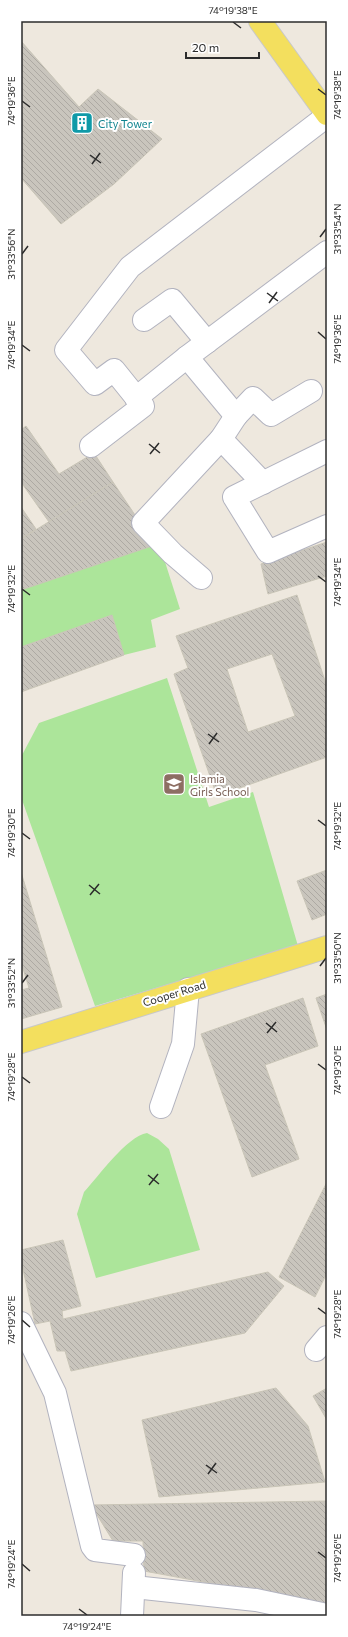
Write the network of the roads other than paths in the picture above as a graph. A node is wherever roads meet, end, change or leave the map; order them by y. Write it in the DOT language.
graph roads {
  1 [pos="260,21"];
  2 [pos="327,115"];
  3 [pos="327,252"];
  4 [pos="144,320"];
  5 [pos="207,342"];
  6 [pos="188,357"];
  7 [pos="311,391"];
  8 [pos="136,398"];
  9 [pos="236,416"];
  10 [pos="221,439"];
  11 [pos="91,446"];
  12 [pos="327,451"];
  13 [pos="263,483"];
  14 [pos="327,526"];
  15 [pos="201,578"];
  16 [pos="327,947"];
  17 [pos="188,989"];
  18 [pos="21,1042"];
  19 [pos="161,1107"];
  20 [pos="21,1323"];
  21 [pos="134,1587"];
  22 [pos="255,1608"];
  23 [pos="327,1615"];
  24 [pos="132,1616"];
  1 -- 2 [label="main road"];
  2 -- 8 [label="street"];
  3 -- 5 [label="street"];
  4 -- 5 [label="street"];
  5 -- 6 [label="street"];
  6 -- 8 [label="street"];
  6 -- 9 [label="street"];
  7 -- 9 [label="street"];
  8 -- 11 [label="street"];
  9 -- 10 [label="street"];
  10 -- 13 [label="street"];
  10 -- 15 [label="street"];
  12 -- 13 [label="street"];
  13 -- 14 [label="street"];
  16 -- 17 [label="main road, Cooper Road"];
  17 -- 18 [label="main road, Cooper Road"];
  17 -- 19 [label="street"];
  20 -- 21 [label="street"];
  21 -- 22 [label="street"];
  21 -- 24 [label="street"];
  22 -- 23 [label="street"];
}
